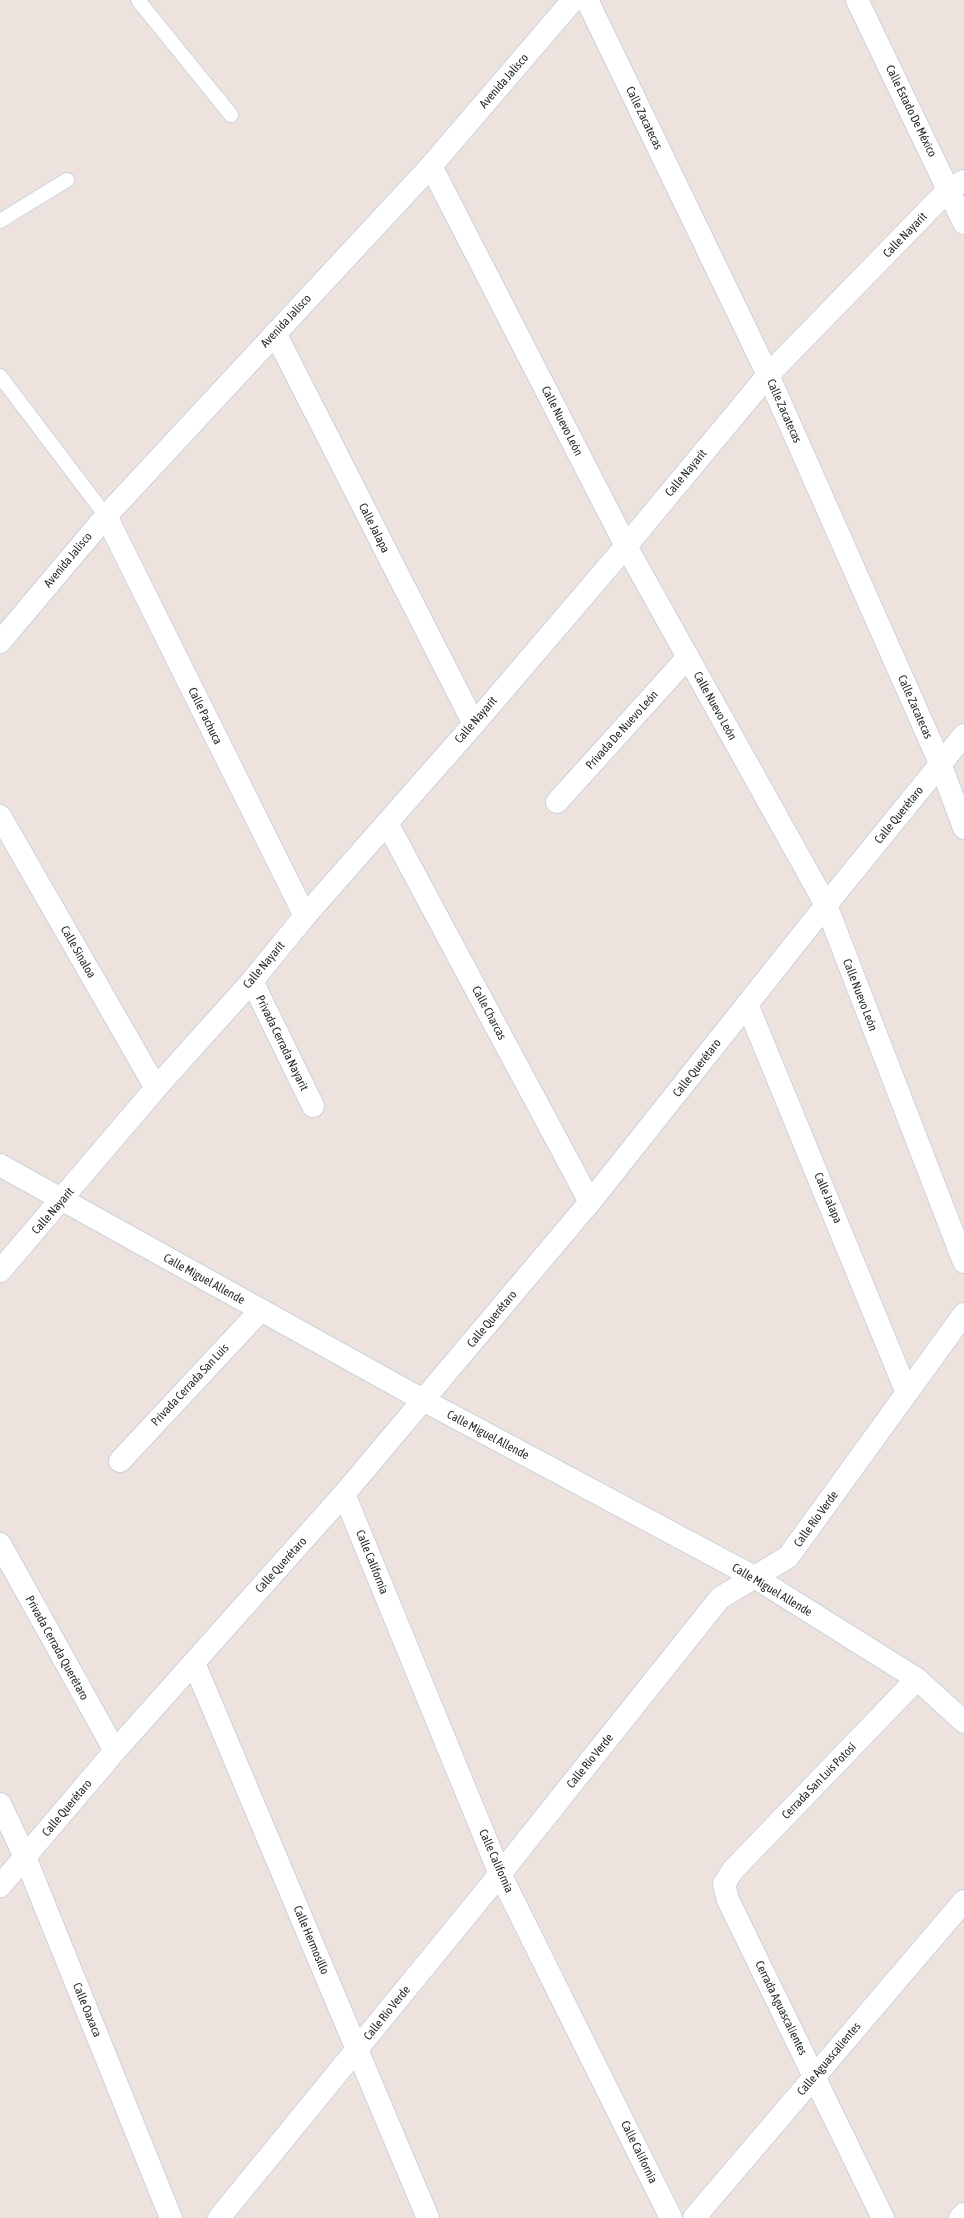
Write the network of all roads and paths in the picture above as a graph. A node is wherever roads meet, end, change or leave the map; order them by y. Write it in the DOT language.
graph roads {
  1 [pos="138,0"];
  2 [pos="573,0"];
  3 [pos="587,0"];
  4 [pos="857,0"];
  5 [pos="231,115"];
  6 [pos="430,166"];
  7 [pos="67,180"];
  8 [pos="956,185"];
  9 [pos="0,221"];
  10 [pos="964,223"];
  11 [pos="275,333"];
  12 [pos="768,375"];
  13 [pos="0,376"];
  14 [pos="106,516"];
  15 [pos="626,546"];
  16 [pos="0,642"];
  17 [pos="688,657"];
  18 [pos="474,724"];
  19 [pos="964,735"];
  20 [pos="940,763"];
  21 [pos="557,802"];
  22 [pos="0,816"];
  23 [pos="387,823"];
  24 [pos="964,828"];
  25 [pos="826,905"];
  26 [pos="305,916"];
  27 [pos="252,981"];
  28 [pos="747,1004"];
  29 [pos="156,1088"];
  30 [pos="312,1106"];
  31 [pos="0,1165"];
  32 [pos="62,1201"];
  33 [pos="590,1202"];
  34 [pos="964,1262"];
  35 [pos="0,1271"];
  36 [pos="260,1310"];
  37 [pos="964,1314"];
  38 [pos="907,1393"];
  39 [pos="423,1400"];
  40 [pos="120,1461"];
  41 [pos="344,1494"];
  42 [pos="0,1544"];
  43 [pos="756,1578"];
  44 [pos="194,1663"];
  45 [pos="918,1679"];
  46 [pos="964,1722"];
  47 [pos="115,1751"];
  48 [pos="0,1804"];
  49 [pos="25,1857"];
  50 [pos="500,1874"];
  51 [pos="724,1884"];
  52 [pos="0,1886"];
  53 [pos="964,1901"];
  54 [pos="358,2049"];
  55 [pos="814,2076"];
  56 [pos="964,2214"];
  57 [pos="171,2218"];
  58 [pos="219,2218"];
  59 [pos="428,2218"];
  60 [pos="671,2218"];
  61 [pos="694,2218"];
  62 [pos="883,2218"];
  63 [pos="960,2218"];
  1 -- 5 [label="lane"];
  2 -- 6 [label="street, Avenida Jalisco"];
  3 -- 12 [label="street, Calle Zacatecas"];
  4 -- 8 [label="street, Calle Estado De México"];
  6 -- 11 [label="street, Avenida Jalisco"];
  6 -- 15 [label="street, Calle Nuevo León"];
  7 -- 9 [label="lane"];
  8 -- 10 [label="street, Calle Estado De México"];
  8 -- 12 [label="street, Calle Nayarit"];
  11 -- 14 [label="street, Avenida Jalisco"];
  11 -- 18 [label="street, Calle Jalapa"];
  12 -- 15 [label="street, Calle Nayarit"];
  12 -- 20 [label="street, Calle Zacatecas"];
  13 -- 14 [label="lane"];
  14 -- 16 [label="street, Avenida Jalisco"];
  14 -- 26 [label="street, Calle Pachuca"];
  15 -- 17 [label="street, Calle Nuevo León"];
  15 -- 18 [label="street, Calle Nayarit"];
  17 -- 21 [label="street, Privada De Nuevo León"];
  17 -- 25 [label="street, Calle Nuevo León"];
  18 -- 23 [label="street, Calle Nayarit"];
  19 -- 20 [label="street, Calle Querétaro"];
  20 -- 24 [label="street, Calle Zacatecas"];
  20 -- 25 [label="street, Calle Querétaro"];
  22 -- 29 [label="street, Calle Sinaloa"];
  23 -- 26 [label="street, Calle Nayarit"];
  23 -- 33 [label="street, Calle Charcas"];
  25 -- 28 [label="street, Calle Querétaro"];
  25 -- 34 [label="street, Calle Nuevo León"];
  26 -- 27 [label="street, Calle Nayarit"];
  27 -- 29 [label="street, Calle Nayarit"];
  27 -- 30 [label="street, Privada Cerrada Nayarit"];
  28 -- 33 [label="street, Calle Querétaro"];
  28 -- 38 [label="street, Calle Jalapa"];
  29 -- 32 [label="street, Calle Nayarit"];
  31 -- 32 [label="street, Calle Miguel Allende"];
  32 -- 35 [label="street, Calle Nayarit"];
  32 -- 36 [label="street, Calle Miguel Allende"];
  33 -- 39 [label="street, Calle Querétaro"];
  36 -- 39 [label="street, Calle Miguel Allende"];
  36 -- 40 [label="street, Privada Cerrada San Luis"];
  37 -- 38 [label="street, Calle Río Verde"];
  38 -- 43 [label="street, Calle Río Verde"];
  39 -- 41 [label="street, Calle Querétaro"];
  39 -- 43 [label="street, Calle Miguel Allende"];
  41 -- 44 [label="street, Calle Querétaro"];
  41 -- 50 [label="street, Calle California"];
  42 -- 47 [label="street, Privada Cerrada Querétaro"];
  43 -- 45 [label="street, Calle Miguel Allende"];
  43 -- 50 [label="street, Calle Río Verde"];
  44 -- 47 [label="street, Calle Querétaro"];
  44 -- 54 [label="street, Calle Hermosillo"];
  45 -- 46 [label="street, Calle Miguel Allende"];
  45 -- 51 [label="street, Cerrada San Luis Potosí"];
  47 -- 49 [label="street, Calle Querétaro"];
  48 -- 49 [label="street, Calle Oaxaca"];
  49 -- 52 [label="street, Calle Querétaro"];
  49 -- 57 [label="street, Calle Oaxaca"];
  50 -- 54 [label="street, Calle Río Verde"];
  50 -- 60 [label="street, Calle California"];
  51 -- 55 [label="street, Cerrada Aguascalientes"];
  53 -- 55 [label="street, Calle Aguascalientes"];
  54 -- 58 [label="street, Calle Río Verde"];
  54 -- 59 [label="street, Calle Hermosillo"];
  55 -- 61 [label="street, Calle Aguascalientes"];
  55 -- 62 [label="street, Cerrada Aguascalientes"];
  56 -- 63 [label="street"];
}
